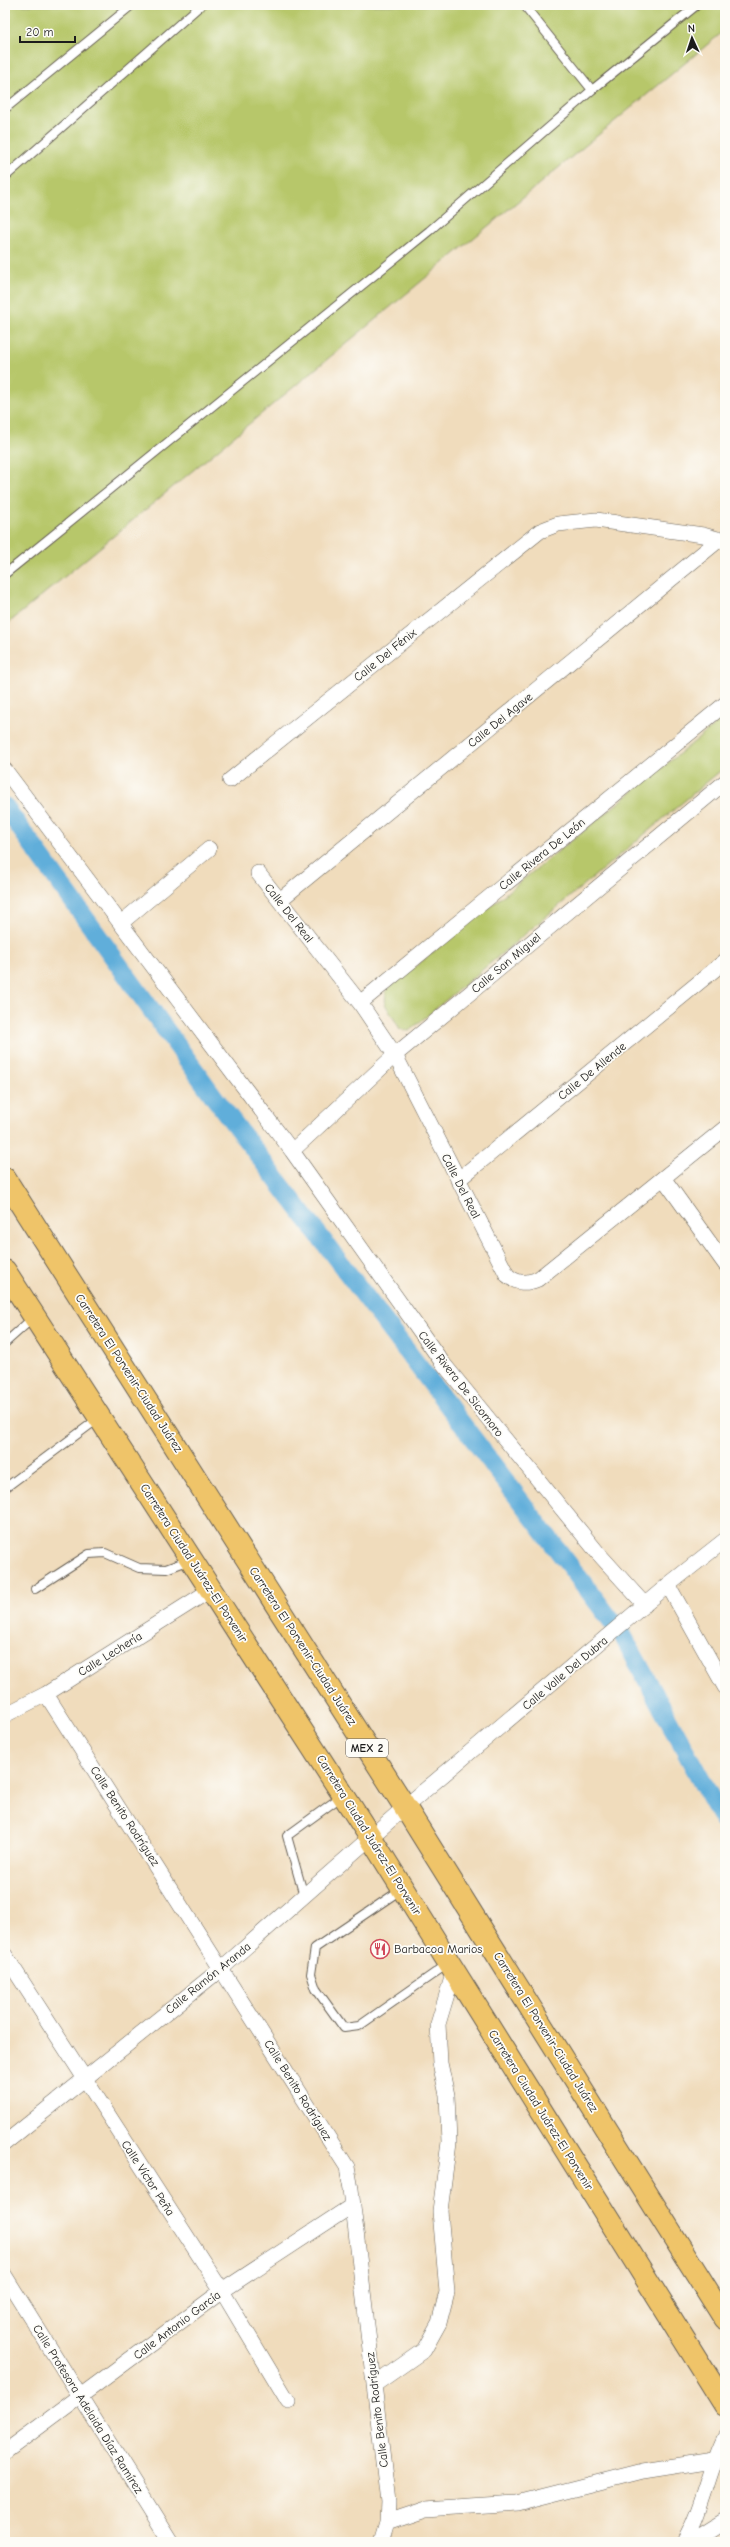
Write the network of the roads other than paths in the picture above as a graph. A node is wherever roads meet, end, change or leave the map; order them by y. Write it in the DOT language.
graph roads {
  1 [pos="132,5"];
  2 [pos="201,5"];
  3 [pos="524,5"];
  4 [pos="697,5"];
  5 [pos="592,90"];
  6 [pos="5,109"];
  7 [pos="5,177"];
  8 [pos="723,540"];
  9 [pos="5,574"];
  10 [pos="725,704"];
  11 [pos="5,770"];
  12 [pos="230,780"];
  13 [pos="725,782"];
  14 [pos="209,849"];
  15 [pos="258,873"];
  16 [pos="280,900"];
  17 [pos="121,923"];
  18 [pos="725,961"];
  19 [pos="360,1003"];
  20 [pos="395,1055"];
  21 [pos="725,1128"];
  22 [pos="292,1151"];
  23 [pos="5,1179"];
  24 [pos="664,1179"];
  25 [pos="458,1180"];
  26 [pos="725,1264"];
  27 [pos="5,1271"];
  28 [pos="34,1317"];
  29 [pos="5,1343"];
  30 [pos="99,1418"];
  31 [pos="5,1488"];
  32 [pos="725,1540"];
  33 [pos="192,1559"];
  34 [pos="668,1585"];
  35 [pos="35,1588"];
  36 [pos="212,1589"];
  37 [pos="639,1610"];
  38 [pos="725,1687"];
  39 [pos="46,1694"];
  40 [pos="5,1715"];
  41 [pos="344,1795"];
  42 [pos="405,1807"];
  43 [pos="371,1838"];
  44 [pos="403,1889"];
  45 [pos="304,1896"];
  46 [pos="5,1955"];
  47 [pos="451,1967"];
  48 [pos="222,1968"];
  49 [pos="83,2079"];
  50 [pos="5,2143"];
  51 [pos="353,2205"];
  52 [pos="5,2276"];
  53 [pos="222,2291"];
  54 [pos="725,2319"];
  55 [pos="374,2385"];
  56 [pos="80,2398"];
  57 [pos="288,2401"];
  58 [pos="725,2405"];
  59 [pos="725,2437"];
  60 [pos="5,2452"];
  61 [pos="713,2460"];
  62 [pos="725,2520"];
  63 [pos="387,2522"];
  64 [pos="171,2542"];
  65 [pos="381,2542"];
  66 [pos="684,2542"];
  67 [pos="690,2542"];
  1 -- 6 [label="lane"];
  2 -- 7 [label="lane"];
  3 -- 5 [label="lane"];
  4 -- 5 [label="lane"];
  5 -- 9 [label="lane"];
  8 -- 12 [label="street, Calle Del Fénix"];
  8 -- 16 [label="street, Calle Del Agave"];
  10 -- 19 [label="street, Calle Rivera De León"];
  11 -- 17 [label="street, Calle Rivera De Sicomoro"];
  13 -- 20 [label="street, Calle San Miguel"];
  14 -- 17 [label="street"];
  15 -- 16 [label="street, Calle Del Real"];
  16 -- 19 [label="street, Calle Del Real"];
  17 -- 22 [label="street, Calle Rivera De Sicomoro"];
  18 -- 25 [label="street, Calle De Allende"];
  19 -- 20 [label="street, Calle Del Real"];
  20 -- 22 [label="street, Calle San Miguel"];
  20 -- 25 [label="street, Calle Del Real"];
  21 -- 24 [label="street, Calle Del Real"];
  22 -- 37 [label="street, Calle Rivera De Sicomoro"];
  23 -- 42 [label="main road, Carretera El Porvenir-Ciudad Juárez / MEX 2"];
  24 -- 25 [label="street, Calle Del Real"];
  24 -- 26 [label="street"];
  27 -- 28 [label="main road, Carretera Ciudad Juárez-El Porvenir"];
  28 -- 29 [label="lane"];
  28 -- 30 [label="main road, Carretera Ciudad Juárez-El Porvenir"];
  30 -- 31 [label="lane"];
  30 -- 33 [label="main road, Carretera Ciudad Juárez-El Porvenir"];
  32 -- 34 [label="street, Calle Valle Del Dubra"];
  33 -- 35 [label="lane"];
  33 -- 36 [label="main road, Carretera Ciudad Juárez-El Porvenir"];
  34 -- 37 [label="street, Calle Valle Del Dubra"];
  34 -- 38 [label="street"];
  36 -- 39 [label="street, Calle Lechería"];
  36 -- 41 [label="main road, Carretera Ciudad Juárez-El Porvenir"];
  37 -- 42 [label="street, Calle Valle Del Dubra"];
  39 -- 40 [label="street, Calle Lechería"];
  39 -- 48 [label="street, Calle Benito Rodríguez"];
  41 -- 43 [label="main road, Carretera Ciudad Juárez-El Porvenir"];
  41 -- 45 [label="lane"];
  42 -- 43 [label="street, Calle Ramón Aranda"];
  42 -- 54 [label="main road, Carretera El Porvenir-Ciudad Juárez / MEX 2"];
  43 -- 44 [label="main road, Carretera Ciudad Juárez-El Porvenir"];
  43 -- 45 [label="street, Calle Ramón Aranda"];
  44 -- 47 [label="main road, Carretera Ciudad Juárez-El Porvenir"];
  44 -- 47 [label="lane"];
  45 -- 48 [label="street, Calle Ramón Aranda"];
  46 -- 49 [label="street, Calle Víctor Peña"];
  47 -- 55 [label="street"];
  47 -- 58 [label="main road, Carretera Ciudad Juárez-El Porvenir"];
  48 -- 49 [label="street, Calle Ramón Aranda"];
  48 -- 51 [label="street, Calle Benito Rodríguez"];
  49 -- 50 [label="street, Calle Ramón Aranda"];
  49 -- 53 [label="street, Calle Víctor Peña"];
  51 -- 53 [label="street, Calle Antonio García"];
  51 -- 55 [label="street, Calle Benito Rodríguez"];
  52 -- 56 [label="street, Calle Profesora Adelaida Díaz Ramírez"];
  53 -- 56 [label="street, Calle Antonio García"];
  53 -- 57 [label="street, Calle Víctor Peña"];
  55 -- 63 [label="street, Calle Benito Rodríguez"];
  56 -- 60 [label="street, Calle Antonio García"];
  56 -- 64 [label="street, Calle Profesora Adelaida Díaz Ramírez"];
  59 -- 61 [label="street"];
  61 -- 63 [label="street"];
  61 -- 66 [label="street"];
  62 -- 67 [label="street"];
  63 -- 65 [label="street, Calle Benito Rodríguez"];
}
